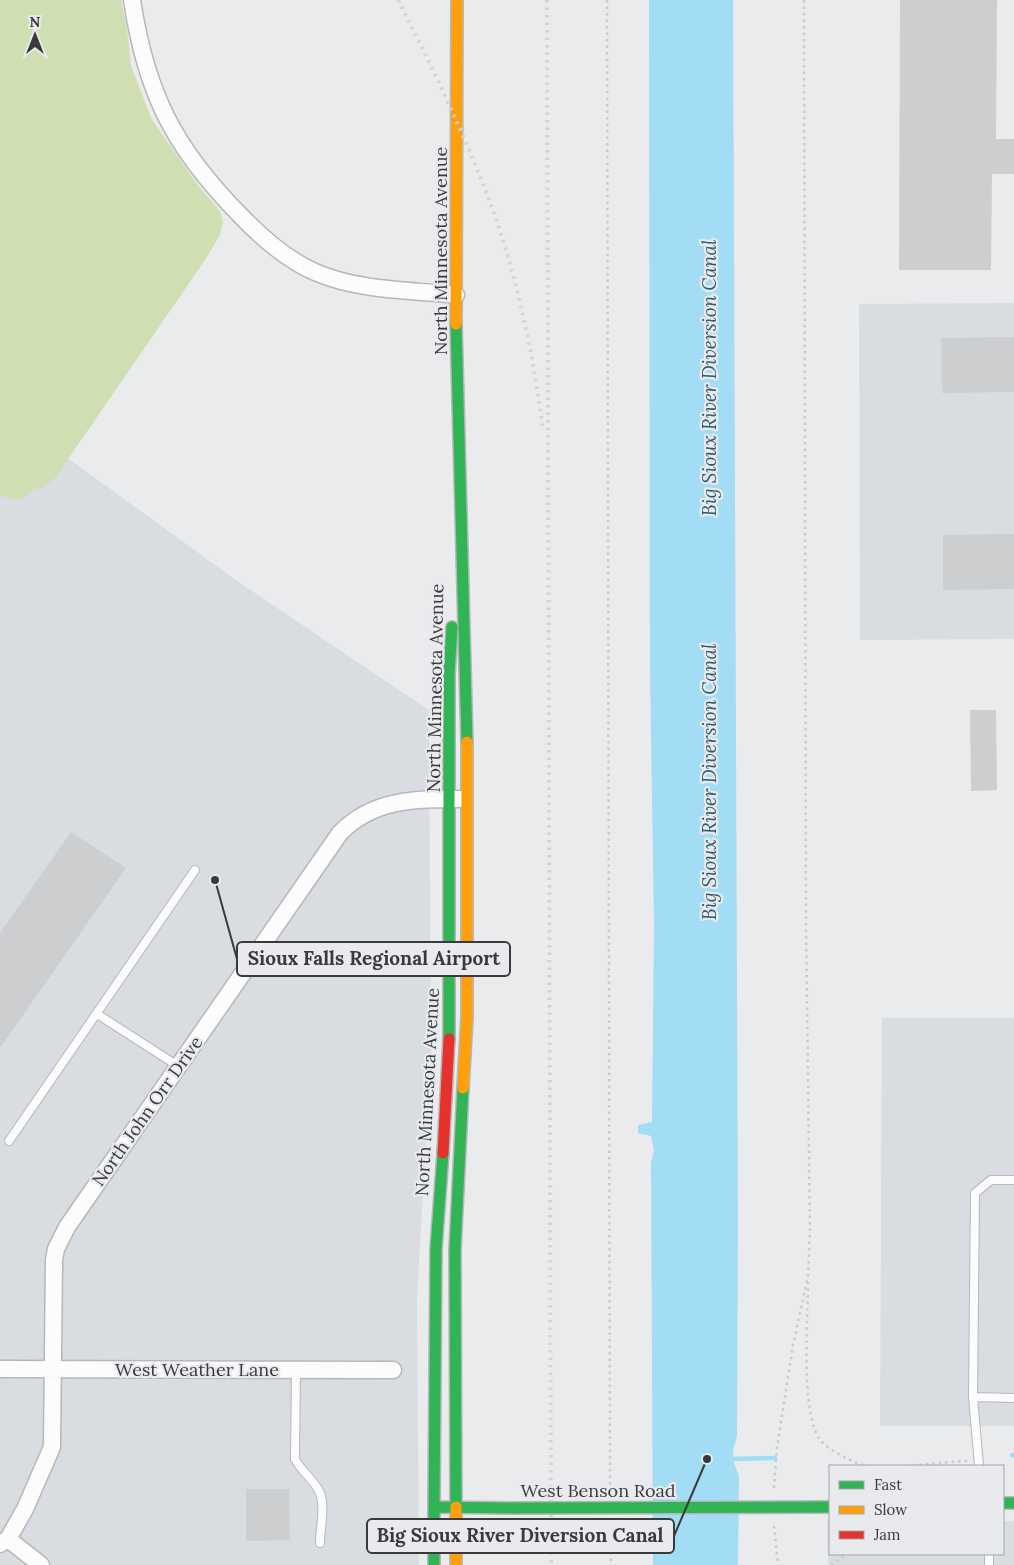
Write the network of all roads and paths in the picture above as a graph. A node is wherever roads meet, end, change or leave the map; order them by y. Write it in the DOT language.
graph roads {
  1 [pos="132,0"];
  2 [pos="457,0"];
  3 [pos="607,0"];
  4 [pos="804,0"];
  5 [pos="456,295"];
  6 [pos="460,501"];
  7 [pos="450,799"];
  8 [pos="467,799"];
  9 [pos="196,870"];
  10 [pos="97,1014"];
  11 [pos="178,1066"];
  12 [pos="9,1141"];
  13 [pos="1014,1180"];
  14 [pos="808,1276"];
  15 [pos="0,1369"];
  16 [pos="54,1369"];
  17 [pos="296,1370"];
  18 [pos="393,1370"];
  19 [pos="973,1397"];
  20 [pos="1014,1398"];
  21 [pos="979,1464"];
  22 [pos="863,1465"];
  23 [pos="894,1465"];
  24 [pos="774,1492"];
  25 [pos="610,1497"];
  26 [pos="434,1507"];
  27 [pos="456,1507"];
  28 [pos="829,1508"];
  29 [pos="610,1516"];
  30 [pos="774,1518"];
  31 [pos="4,1541"];
  32 [pos="320,1543"];
  33 [pos="846,1555"];
  34 [pos="41,1565"];
  35 [pos="434,1565"];
  36 [pos="456,1565"];
  37 [pos="610,1565"];
  38 [pos="778,1565"];
  39 [pos="831,1565"];
  1 -- 5 [label="street"];
  2 -- 5 [label="main road, North Minnesota Avenue"];
  3 -- 25 [label="path"];
  4 -- 14 [label="path"];
  5 -- 6 [label="main road, North Minnesota Avenue"];
  6 -- 7 [label="main road, North Minnesota Avenue"];
  6 -- 8 [label="main road, North Minnesota Avenue"];
  7 -- 8 [label="street, North John Orr Drive"];
  7 -- 11 [label="street, North John Orr Drive"];
  7 -- 26 [label="main road, North Minnesota Avenue"];
  8 -- 27 [label="main road, North Minnesota Avenue"];
  9 -- 10 [label="lane"];
  10 -- 11 [label="lane"];
  10 -- 12 [label="lane"];
  11 -- 16 [label="street, North John Orr Drive"];
  13 -- 19 [label="lane"];
  14 -- 22 [label="path"];
  14 -- 24 [label="path"];
  15 -- 16 [label="street, West Weather Lane"];
  16 -- 17 [label="street, West Weather Lane"];
  16 -- 31 [label="street, North John Orr Drive"];
  17 -- 18 [label="street, West Weather Lane"];
  17 -- 32 [label="lane"];
  19 -- 20 [label="lane"];
  19 -- 21 [label="lane"];
  21 -- 23 [label="path"];
  26 -- 27 [label="main road, West Benson Road"];
  26 -- 35 [label="main road, North Minnesota Avenue"];
  27 -- 28 [label="main road, West Benson Road, bridge"];
  27 -- 36 [label="main road, North Minnesota Avenue"];
  29 -- 37 [label="path"];
  30 -- 38 [label="path"];
  31 -- 34 [label="street"];
  33 -- 39 [label="path"];
}
